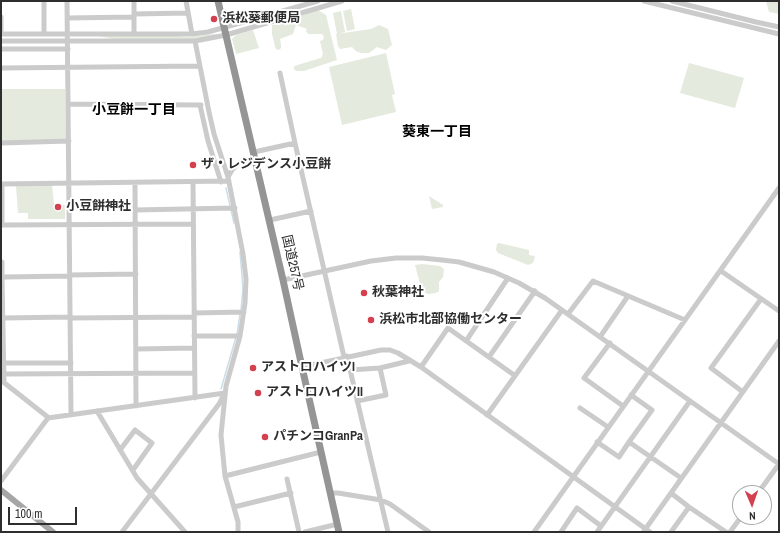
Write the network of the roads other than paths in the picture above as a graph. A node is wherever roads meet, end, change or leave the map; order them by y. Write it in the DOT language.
graph roads {
  1 [pos="44,1"];
  2 [pos="67,1"];
  3 [pos="134,1"];
  4 [pos="186,1"];
  5 [pos="218,1"];
  6 [pos="318,1"];
  7 [pos="342,1"];
  8 [pos="644,1"];
  9 [pos="672,1"];
  10 [pos="188,13"];
  11 [pos="134,16"];
  12 [pos="1,17"];
  13 [pos="67,18"];
  14 [pos="779,27"];
  15 [pos="225,32"];
  16 [pos="134,33"];
  17 [pos="1,34"];
  18 [pos="44,34"];
  19 [pos="67,34"];
  20 [pos="192,34"];
  21 [pos="779,34"];
  22 [pos="1,41"];
  23 [pos="67,41"];
  24 [pos="195,41"];
  25 [pos="1,48"];
  26 [pos="68,48"];
  27 [pos="200,66"];
  28 [pos="1,68"];
  29 [pos="68,68"];
  30 [pos="280,73"];
  31 [pos="208,103"];
  32 [pos="68,104"];
  33 [pos="200,105"];
  34 [pos="68,142"];
  35 [pos="1,143"];
  36 [pos="295,143"];
  37 [pos="254,155"];
  38 [pos="228,179"];
  39 [pos="193,182"];
  40 [pos="221,182"];
  41 [pos="68,183"];
  42 [pos="136,183"];
  43 [pos="1,184"];
  44 [pos="779,188"];
  45 [pos="232,208"];
  46 [pos="193,209"];
  47 [pos="136,210"];
  48 [pos="311,211"];
  49 [pos="270,220"];
  50 [pos="69,224"];
  51 [pos="193,224"];
  52 [pos="135,225"];
  53 [pos="2,262"];
  54 [pos="324,270"];
  55 [pos="721,271"];
  56 [pos="136,274"];
  57 [pos="70,275"];
  58 [pos="508,278"];
  59 [pos="2,279"];
  60 [pos="283,280"];
  61 [pos="535,292"];
  62 [pos="628,296"];
  63 [pos="761,299"];
  64 [pos="562,310"];
  65 [pos="779,311"];
  66 [pos="242,312"];
  67 [pos="568,314"];
  68 [pos="2,315"];
  69 [pos="194,315"];
  70 [pos="70,317"];
  71 [pos="136,317"];
  72 [pos="685,320"];
  73 [pos="194,336"];
  74 [pos="237,336"];
  75 [pos="600,337"];
  76 [pos="466,340"];
  77 [pos="779,341"];
  78 [pos="610,343"];
  79 [pos="194,348"];
  80 [pos="136,349"];
  81 [pos="346,356"];
  82 [pos="489,357"];
  83 [pos="409,361"];
  84 [pos="71,362"];
  85 [pos="4,363"];
  86 [pos="302,367"];
  87 [pos="421,367"];
  88 [pos="380,368"];
  89 [pos="350,370"];
  90 [pos="649,370"];
  91 [pos="71,373"];
  92 [pos="136,373"];
  93 [pos="194,373"];
  94 [pos="4,374"];
  95 [pos="514,375"];
  96 [pos="3,381"];
  97 [pos="743,392"];
  98 [pos="225,393"];
  99 [pos="631,395"];
  100 [pos="195,398"];
  101 [pos="357,401"];
  102 [pos="690,401"];
  103 [pos="136,406"];
  104 [pos="623,406"];
  105 [pos="580,408"];
  106 [pos="97,411"];
  107 [pos="71,415"];
  108 [pos="487,415"];
  109 [pos="49,418"];
  110 [pos="722,422"];
  111 [pos="608,427"];
  112 [pos="597,442"];
  113 [pos="629,442"];
  114 [pos="120,450"];
  115 [pos="321,452"];
  116 [pos="650,457"];
  117 [pos="779,464"];
  118 [pos="133,470"];
  119 [pos="225,476"];
  120 [pos="573,476"];
  121 [pos="680,478"];
  122 [pos="287,479"];
  123 [pos="1,481"];
  124 [pos="764,485"];
  125 [pos="2,493"];
  126 [pos="290,493"];
  127 [pos="330,493"];
  128 [pos="151,494"];
  129 [pos="671,494"];
  130 [pos="380,500"];
  131 [pos="615,506"];
  132 [pos="234,507"];
  133 [pos="689,508"];
  134 [pos="338,524"];
  135 [pos="601,526"];
  136 [pos="427,531"];
  137 [pos="536,531"];
  138 [pos="646,531"];
  139 [pos="53,532"];
  140 [pos="122,532"];
  141 [pos="185,532"];
  142 [pos="238,532"];
  143 [pos="299,532"];
  144 [pos="305,532"];
  145 [pos="339,532"];
  146 [pos="388,532"];
  147 [pos="561,532"];
  148 [pos="597,532"];
  149 [pos="671,532"];
  150 [pos="726,532"];
  1 -- 18 [label="street"];
  2 -- 13 [label="street"];
  3 -- 11 [label="street"];
  4 -- 10 [label="street"];
  5 -- 15 [label="highway, 国道257号"];
  6 -- 15 [label="street"];
  7 -- 15 [label="street"];
  8 -- 21 [label="street"];
  9 -- 14 [label="street"];
  10 -- 11 [label="street"];
  10 -- 20 [label="street"];
  11 -- 13 [label="street"];
  11 -- 16 [label="street"];
  12 -- 17 [label="street"];
  13 -- 19 [label="street"];
  15 -- 20 [label="street"];
  15 -- 24 [label="street"];
  15 -- 37 [label="highway, 国道257号"];
  16 -- 19 [label="street"];
  16 -- 20 [label="street"];
  17 -- 18 [label="street"];
  18 -- 19 [label="street"];
  19 -- 23 [label="street"];
  22 -- 23 [label="street"];
  23 -- 24 [label="street"];
  23 -- 26 [label="street"];
  24 -- 27 [label="street"];
  25 -- 26 [label="street"];
  26 -- 29 [label="street"];
  27 -- 29 [label="street"];
  27 -- 31 [label="street"];
  28 -- 29 [label="street"];
  29 -- 32 [label="street"];
  30 -- 36 [label="street"];
  31 -- 33 [label="street"];
  31 -- 38 [label="street"];
  32 -- 33 [label="street"];
  32 -- 34 [label="street"];
  33 -- 40 [label="street"];
  34 -- 35 [label="street"];
  34 -- 41 [label="street"];
  36 -- 37 [label="street"];
  36 -- 48 [label="street"];
  37 -- 38 [label="street"];
  37 -- 49 [label="highway, 国道257号"];
  38 -- 40 [label="street"];
  38 -- 45 [label="street"];
  39 -- 40 [label="street"];
  39 -- 42 [label="street"];
  39 -- 46 [label="street"];
  41 -- 42 [label="street"];
  41 -- 43 [label="street"];
  41 -- 50 [label="street"];
  42 -- 47 [label="street"];
  43 -- 50 [label="street"];
  44 -- 55 [label="street"];
  45 -- 46 [label="street"];
  45 -- 66 [label="street"];
  46 -- 47 [label="street"];
  46 -- 51 [label="street"];
  47 -- 52 [label="street"];
  48 -- 49 [label="street"];
  48 -- 54 [label="street"];
  49 -- 60 [label="highway, 国道257号"];
  50 -- 52 [label="street"];
  50 -- 57 [label="street"];
  51 -- 52 [label="street"];
  51 -- 69 [label="street"];
  52 -- 56 [label="street"];
  53 -- 59 [label="street"];
  54 -- 58 [label="street"];
  54 -- 60 [label="street"];
  54 -- 81 [label="street"];
  55 -- 63 [label="street"];
  55 -- 72 [label="street"];
  56 -- 57 [label="street"];
  56 -- 71 [label="street"];
  57 -- 59 [label="street"];
  57 -- 70 [label="street"];
  58 -- 61 [label="street"];
  58 -- 76 [label="street"];
  59 -- 68 [label="street"];
  60 -- 86 [label="highway, 国道257号"];
  61 -- 64 [label="street"];
  61 -- 82 [label="street"];
  62 -- 67 [label="street"];
  62 -- 72 [label="street"];
  62 -- 75 [label="street"];
  63 -- 65 [label="street"];
  63 -- 97 [label="street"];
  64 -- 67 [label="street"];
  64 -- 95 [label="street"];
  66 -- 69 [label="street"];
  66 -- 74 [label="street"];
  67 -- 75 [label="street"];
  68 -- 70 [label="street"];
  68 -- 85 [label="street"];
  69 -- 71 [label="street"];
  69 -- 73 [label="street"];
  70 -- 71 [label="street"];
  70 -- 84 [label="street"];
  71 -- 80 [label="street"];
  72 -- 90 [label="street"];
  73 -- 74 [label="street"];
  73 -- 79 [label="street"];
  74 -- 98 [label="street"];
  75 -- 78 [label="street"];
  76 -- 82 [label="street"];
  76 -- 87 [label="street"];
  77 -- 97 [label="street"];
  78 -- 90 [label="street"];
  78 -- 104 [label="street"];
  79 -- 80 [label="street"];
  79 -- 93 [label="street"];
  80 -- 92 [label="street"];
  81 -- 83 [label="street"];
  81 -- 86 [label="street"];
  81 -- 89 [label="street"];
  82 -- 95 [label="street"];
  83 -- 87 [label="street"];
  83 -- 88 [label="street"];
  84 -- 85 [label="street"];
  84 -- 91 [label="street"];
  85 -- 94 [label="street"];
  86 -- 115 [label="highway, 国道257号"];
  87 -- 108 [label="street"];
  88 -- 89 [label="street"];
  88 -- 101 [label="street"];
  89 -- 101 [label="street"];
  90 -- 99 [label="street"];
  90 -- 102 [label="street"];
  91 -- 92 [label="street"];
  91 -- 94 [label="street"];
  91 -- 107 [label="street"];
  92 -- 93 [label="street"];
  92 -- 103 [label="street"];
  93 -- 100 [label="street"];
  94 -- 96 [label="street"];
  95 -- 108 [label="street"];
  96 -- 109 [label="street"];
  97 -- 110 [label="street"];
  98 -- 100 [label="street"];
  98 -- 119 [label="street"];
  98 -- 128 [label="street"];
  99 -- 104 [label="street"];
  99 -- 113 [label="street"];
  100 -- 103 [label="street"];
  101 -- 130 [label="street"];
  102 -- 110 [label="street"];
  102 -- 116 [label="street"];
  103 -- 106 [label="street"];
  104 -- 111 [label="street"];
  105 -- 111 [label="street"];
  106 -- 107 [label="street"];
  106 -- 114 [label="street"];
  107 -- 109 [label="street"];
  108 -- 120 [label="street"];
  109 -- 123 [label="street"];
  110 -- 117 [label="street"];
  110 -- 121 [label="street"];
  111 -- 112 [label="street"];
  112 -- 113 [label="street"];
  112 -- 120 [label="street"];
  113 -- 116 [label="street"];
  114 -- 118 [label="street"];
  114 -- 118 [label="street"];
  115 -- 119 [label="street"];
  115 -- 127 [label="highway, 国道257号"];
  116 -- 121 [label="street"];
  116 -- 131 [label="street"];
  117 -- 124 [label="street"];
  118 -- 128 [label="street"];
  119 -- 132 [label="street"];
  120 -- 131 [label="street"];
  120 -- 137 [label="street"];
  121 -- 129 [label="street"];
  122 -- 126 [label="street"];
  125 -- 139 [label="main road"];
  126 -- 132 [label="street"];
  126 -- 143 [label="street"];
  127 -- 130 [label="street"];
  127 -- 134 [label="highway, 国道257号"];
  128 -- 140 [label="street"];
  128 -- 141 [label="street"];
  129 -- 133 [label="street"];
  129 -- 138 [label="street"];
  130 -- 136 [label="street"];
  130 -- 146 [label="street"];
  131 -- 135 [label="street"];
  131 -- 138 [label="street"];
  132 -- 142 [label="street"];
  133 -- 149 [label="street"];
  133 -- 150 [label="street"];
  134 -- 144 [label="street"];
  134 -- 145 [label="highway, 国道257号"];
  135 -- 147 [label="street"];
  135 -- 148 [label="street"];
}
